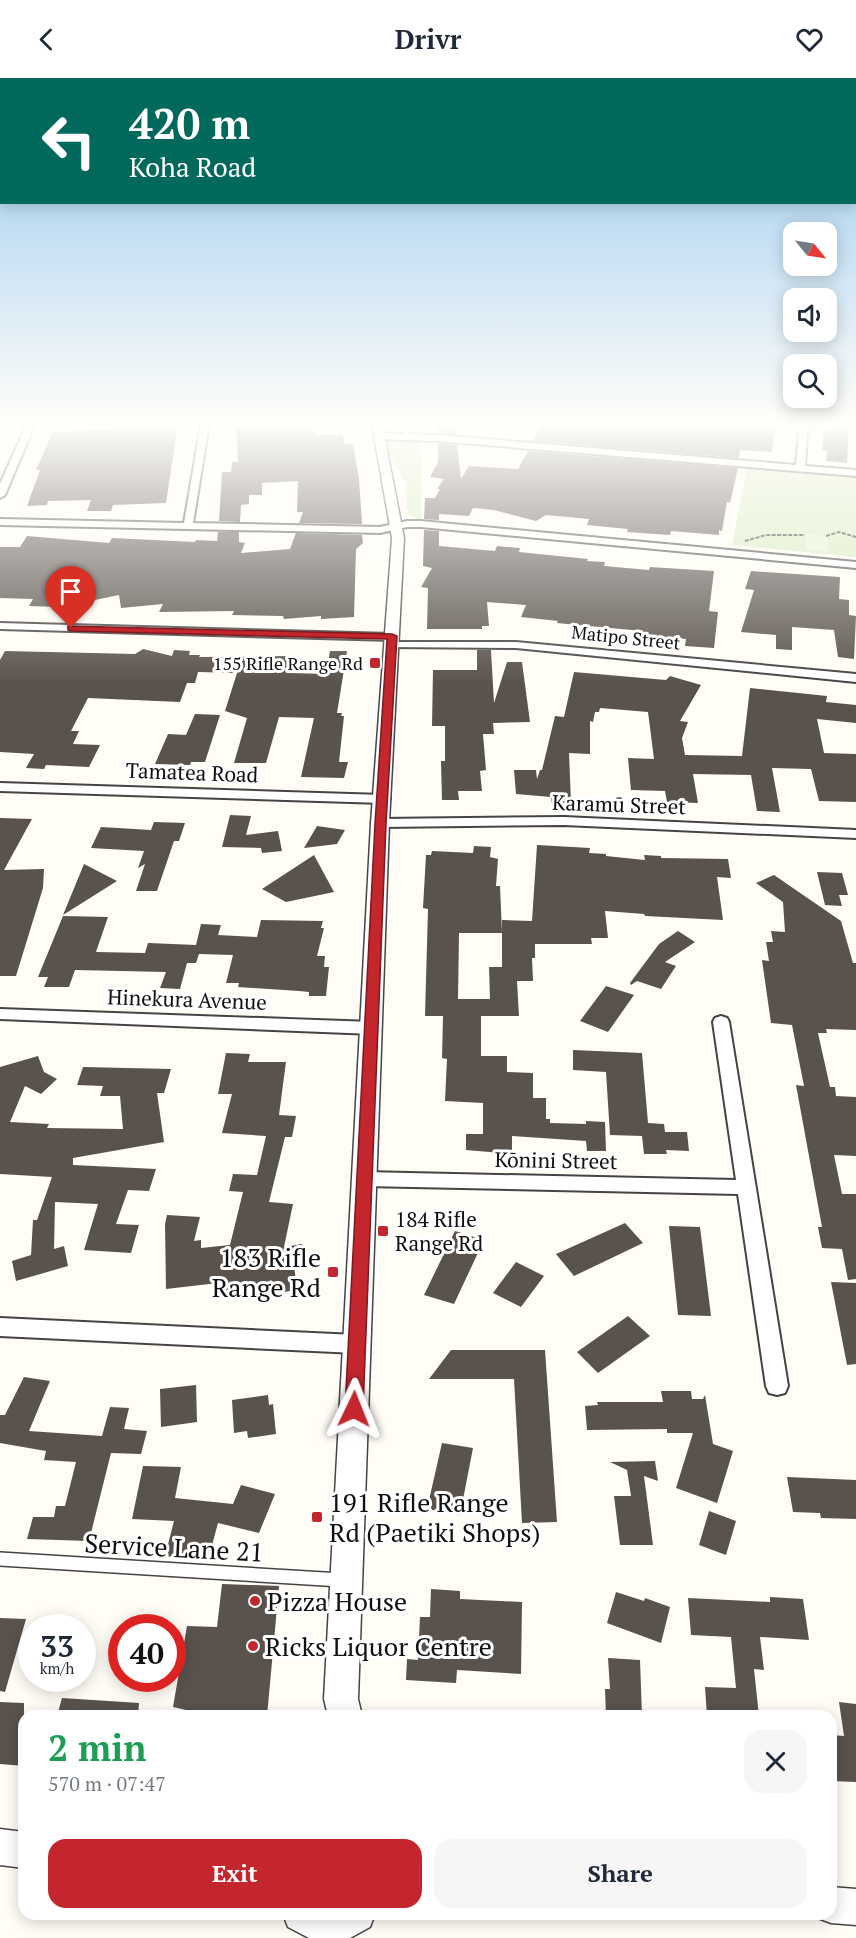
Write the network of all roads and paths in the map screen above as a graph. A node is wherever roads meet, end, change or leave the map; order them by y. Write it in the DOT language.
graph roads {
  1 [pos="191,511"];
  2 [pos="394,511"];
  3 [pos="0,522"];
  4 [pos="188,526"];
  5 [pos="397,526"];
  6 [pos="805,535"];
  7 [pos="826,536"];
  8 [pos="856,537"];
  9 [pos="723,552"];
  10 [pos="856,565"];
  11 [pos="0,626"];
  12 [pos="392,640"];
  13 [pos="856,678"];
  14 [pos="0,787"];
  15 [pos="382,811"];
  16 [pos="856,834"];
  17 [pos="0,1014"];
  18 [pos="721,1022"];
  19 [pos="373,1028"];
  20 [pos="364,1179"];
  21 [pos="747,1187"];
  22 [pos="0,1327"];
  23 [pos="356,1344"];
  24 [pos="777,1386"];
  25 [pos="0,1559"];
  26 [pos="346,1580"];
  27 [pos="341,1710"];
  28 [pos="0,1847"];
  29 [pos="18,1849"];
  30 [pos="837,1905"];
  31 [pos="856,1906"];
  32 [pos="302,1923"];
  33 [pos="352,1924"];
  1 -- 4 [label="street"];
  2 -- 5 [label="street"];
  3 -- 4 [label="street"];
  4 -- 5 [label="street"];
  5 -- 9 [label="street"];
  5 -- 12 [label="street"];
  6 -- 9 [label="path"];
  7 -- 8 [label="path"];
  9 -- 10 [label="street"];
  11 -- 12 [label="street, Matipo Street"];
  12 -- 13 [label="street, Matipo Street"];
  12 -- 15 [label="street"];
  14 -- 15 [label="street, Tamatea Road"];
  15 -- 16 [label="street, Karamū Street"];
  15 -- 19 [label="street"];
  17 -- 19 [label="street, Hinekura Avenue"];
  18 -- 21 [label="street"];
  19 -- 20 [label="street"];
  20 -- 21 [label="street, Kōnini Street"];
  20 -- 23 [label="street"];
  21 -- 24 [label="street"];
  22 -- 23 [label="street"];
  23 -- 26 [label="street"];
  25 -- 26 [label="lane, Service Lane 21"];
  26 -- 27 [label="street"];
  28 -- 29 [label="street"];
  30 -- 31 [label="street"];
  32 -- 33 [label="street"];
}
